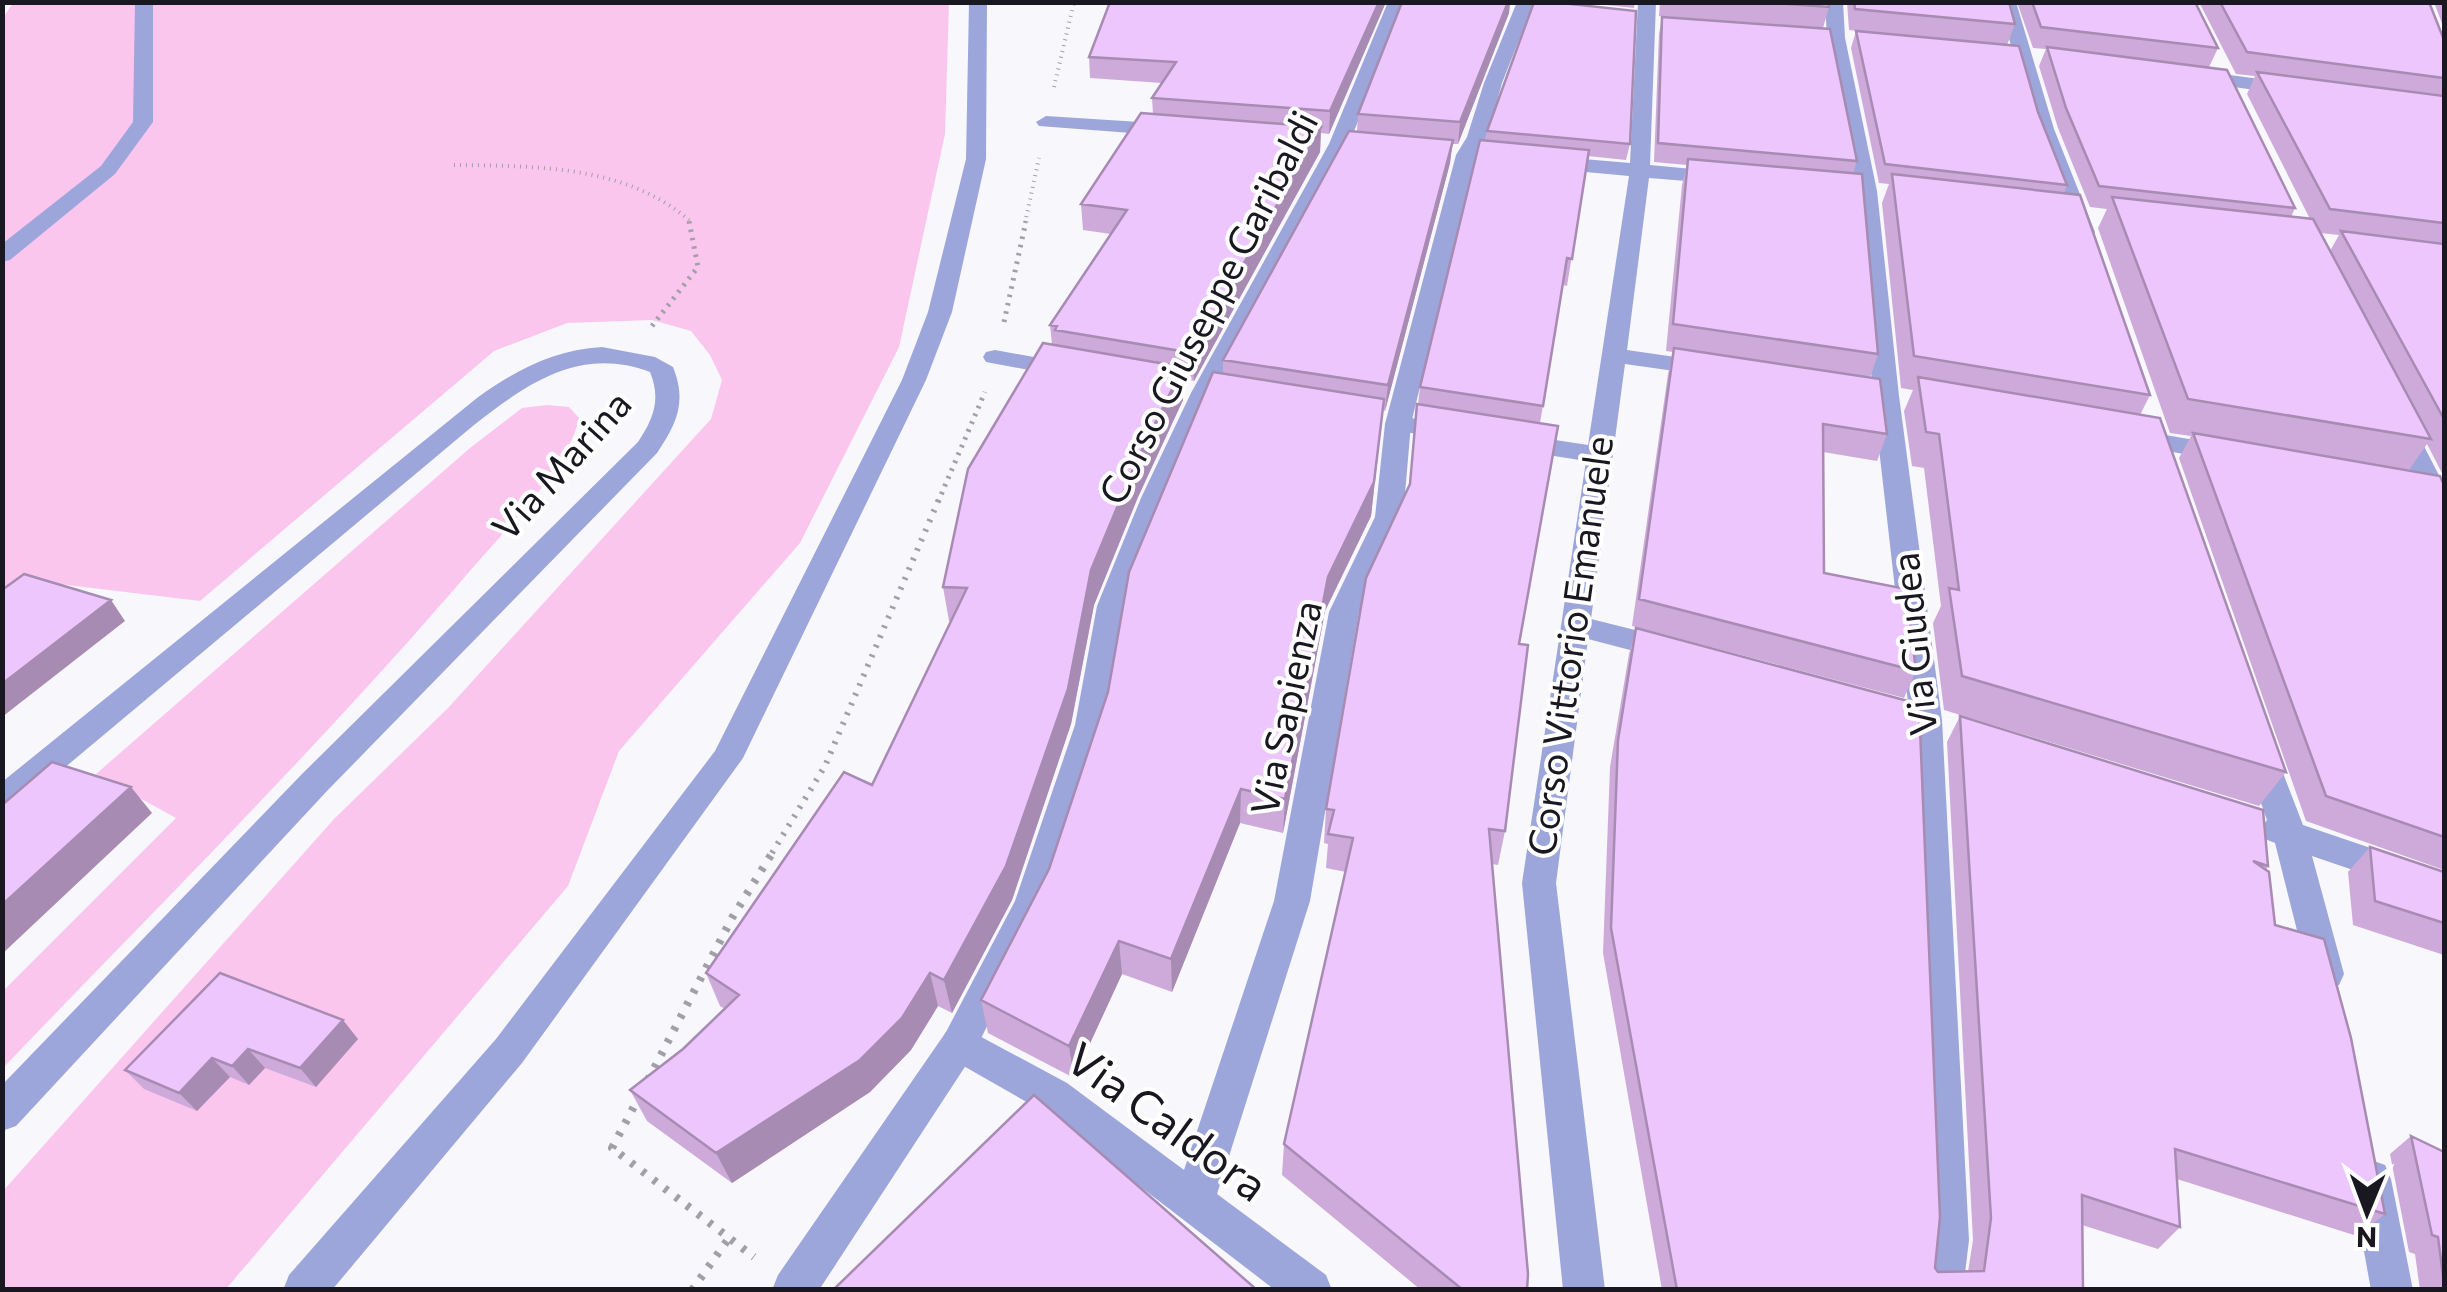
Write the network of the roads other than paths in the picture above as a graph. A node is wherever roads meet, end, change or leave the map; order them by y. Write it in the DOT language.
graph roads {
  1 [pos="144,2"];
  2 [pos="978,2"];
  3 [pos="1397,2"];
  4 [pos="1834,2"];
  5 [pos="2007,2"];
  6 [pos="1521,5"];
  7 [pos="1594,13"];
  8 [pos="1646,17"];
  9 [pos="2210,49"];
  10 [pos="2169,73"];
  11 [pos="2224,80"];
  12 [pos="2316,92"];
  13 [pos="2240,112"];
  14 [pos="1046,122"];
  15 [pos="1197,132"];
  16 [pos="1457,154"];
  17 [pos="1640,170"];
  18 [pos="1753,181"];
  19 [pos="2,254"];
  20 [pos="2091,254"];
  21 [pos="1613,354"];
  22 [pos="995,358"];
  23 [pos="1730,372"];
  24 [pos="1104,376"];
  25 [pos="2388,402"];
  26 [pos="2140,403"];
  27 [pos="1388,422"];
  28 [pos="2114,434"];
  29 [pos="2152,440"];
  30 [pos="1597,455"];
  31 [pos="2246,457"];
  32 [pos="2165,477"];
  33 [pos="2396,484"];
  34 [pos="2441,498"];
  35 [pos="1578,626"];
  36 [pos="1706,660"];
  37 [pos="1912,716"];
  38 [pos="2248,718"];
  39 [pos="1962,732"];
  40 [pos="2,801"];
  41 [pos="2252,822"];
  42 [pos="2289,834"];
  43 [pos="2444,887"];
  44 [pos="2334,1005"];
  45 [pos="959,1044"];
  46 [pos="2,1113"];
  47 [pos="2367,1157"];
  48 [pos="1194,1202"];
  49 [pos="793,1289"];
  50 [pos="304,1290"];
  51 [pos="1310,1290"];
  52 [pos="1584,1290"];
  53 [pos="1942,1290"];
  54 [pos="2392,1290"];
  1 -- 19 [label="street"];
  2 -- 50 [label="street"];
  3 -- 45 [label="street, Corso Giuseppe Garibaldi"];
  4 -- 37 [label="street, Via Giudea"];
  5 -- 20 [label="street"];
  6 -- 7 [label="street"];
  6 -- 16 [label="street, Via Sapienza"];
  8 -- 17 [label="street, Corso Vittorio Emanuele"];
  9 -- 11 [label="street"];
  10 -- 11 [label="street"];
  11 -- 12 [label="street"];
  11 -- 13 [label="street"];
  14 -- 15 [label="street"];
  16 -- 17 [label="street"];
  16 -- 27 [label="street, Via Sapienza"];
  17 -- 18 [label="street"];
  17 -- 21 [label="street, Corso Vittorio Emanuele"];
  21 -- 23 [label="street"];
  21 -- 30 [label="street, Corso Vittorio Emanuele"];
  22 -- 24 [label="street"];
  25 -- 34 [label="street"];
  26 -- 29 [label="street"];
  27 -- 30 [label="street"];
  27 -- 48 [label="street, Via Sapienza"];
  28 -- 29 [label="street"];
  29 -- 31 [label="street"];
  29 -- 32 [label="street"];
  30 -- 35 [label="street, Corso Vittorio Emanuele"];
  33 -- 34 [label="street"];
  35 -- 36 [label="street"];
  35 -- 52 [label="street, Corso Vittorio Emanuele"];
  37 -- 39 [label="street"];
  37 -- 53 [label="street, Via Giudea"];
  38 -- 42 [label="street"];
  40 -- 46 [label="street, Via Marina"];
  41 -- 42 [label="street"];
  42 -- 43 [label="street"];
  42 -- 44 [label="street"];
  45 -- 48 [label="street, Via Caldora"];
  45 -- 49 [label="street, Corso Giuseppe Garibaldi"];
  47 -- 54 [label="street"];
  48 -- 51 [label="street, Via Caldora"];
}
